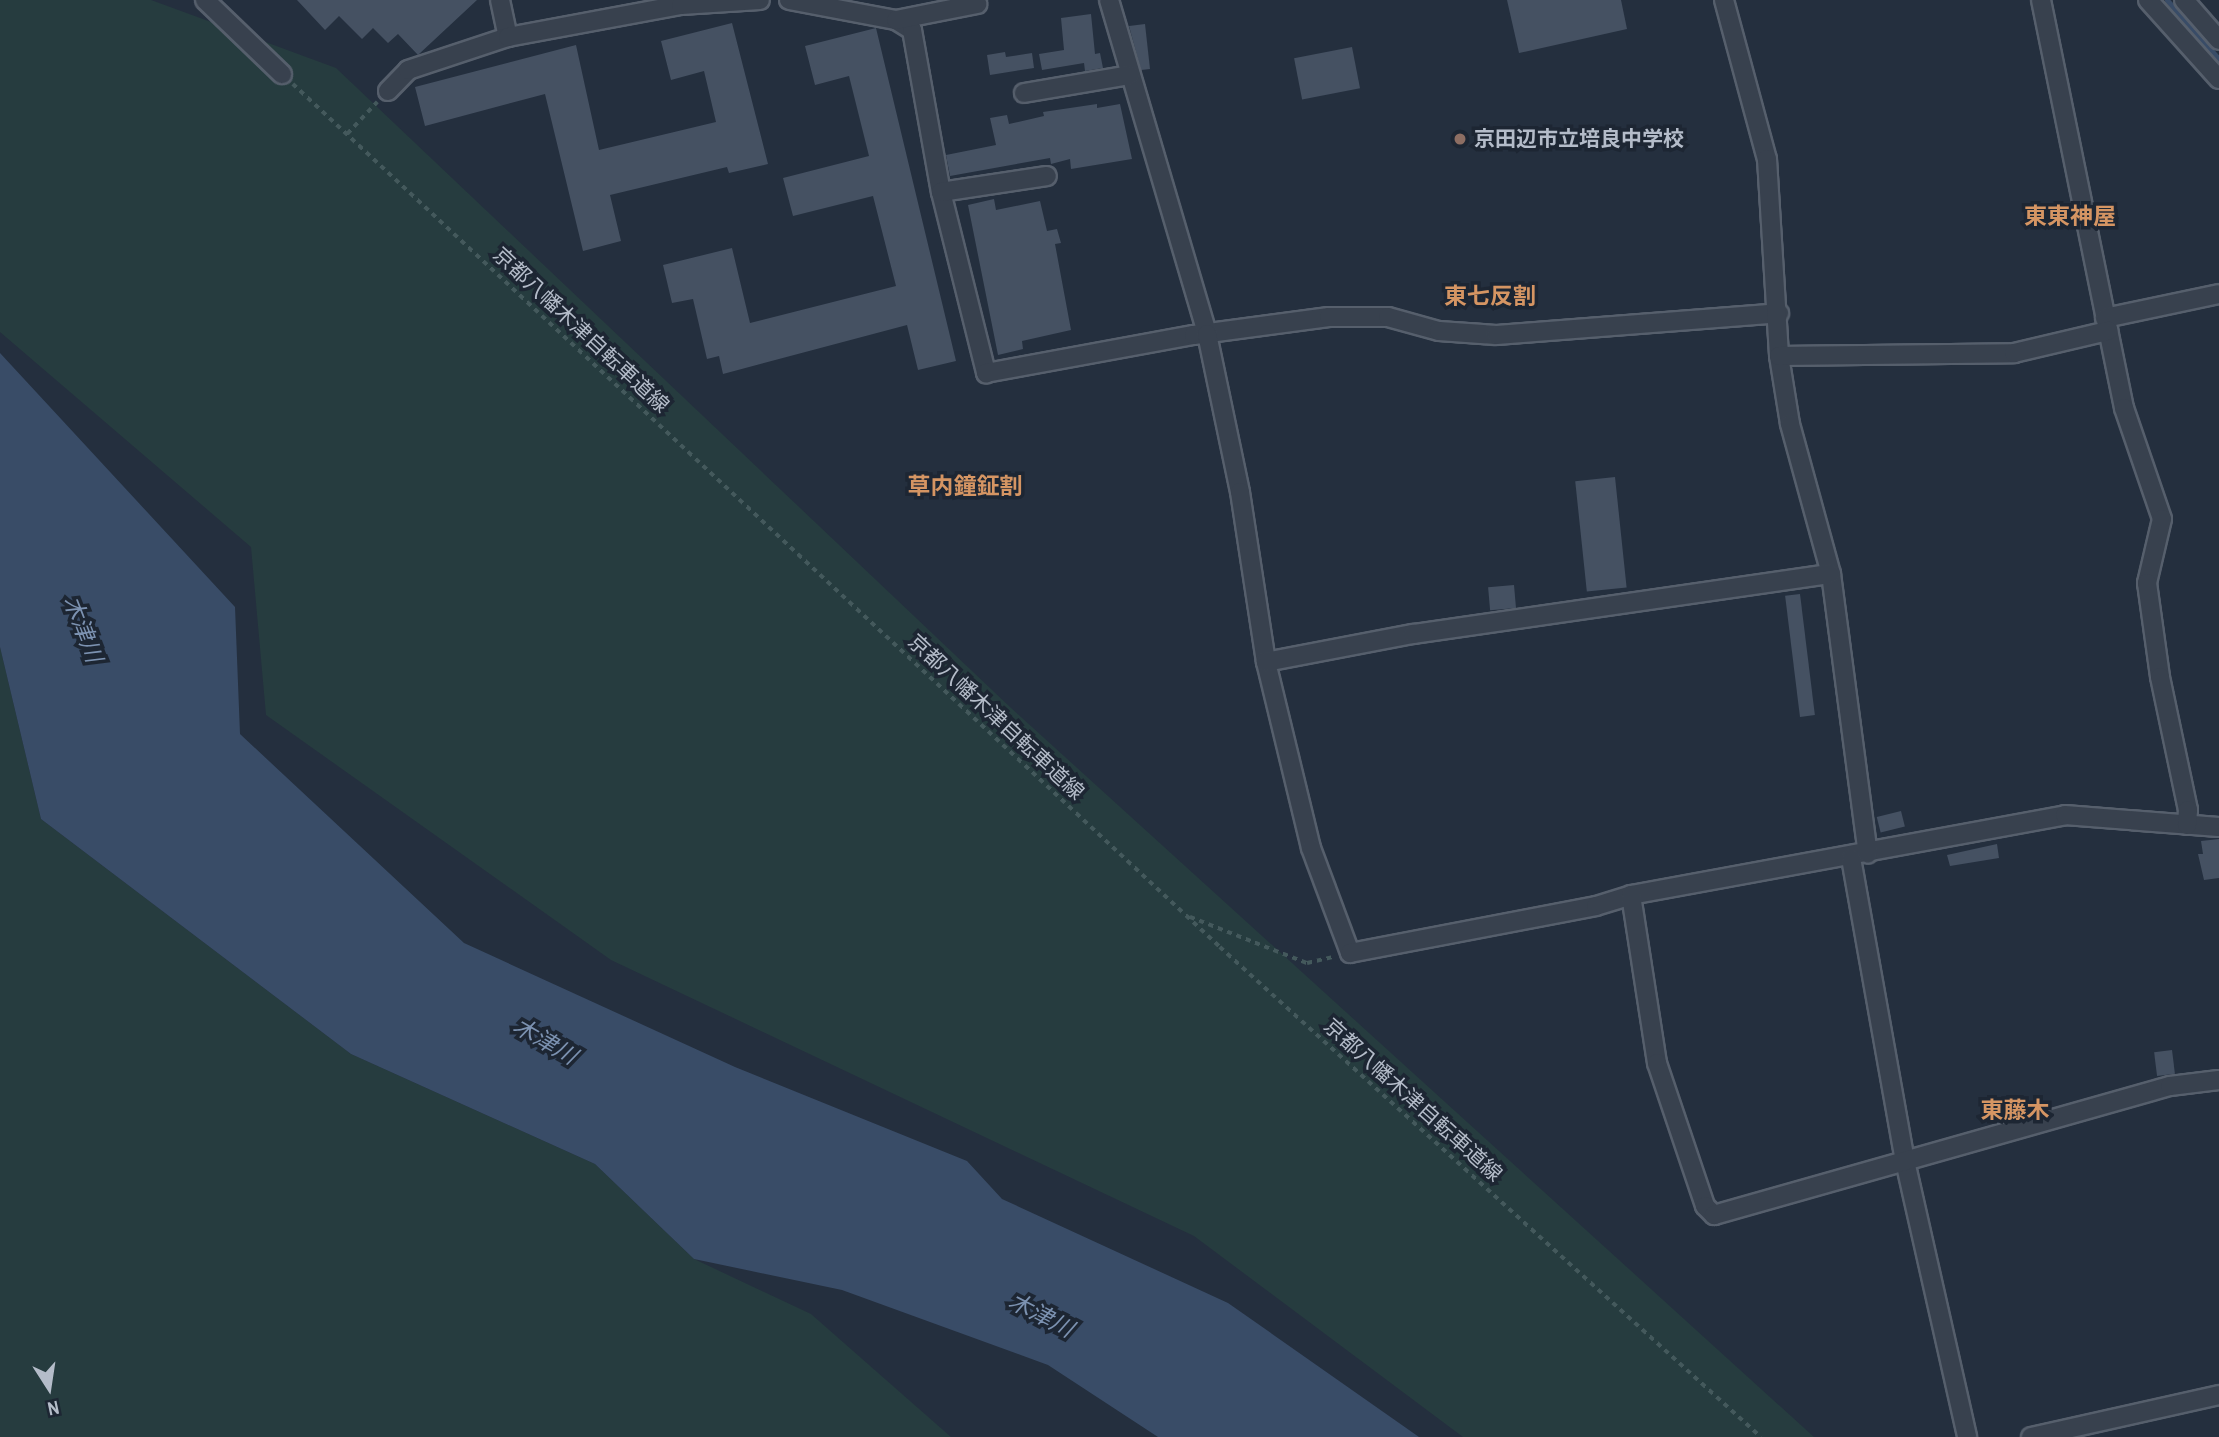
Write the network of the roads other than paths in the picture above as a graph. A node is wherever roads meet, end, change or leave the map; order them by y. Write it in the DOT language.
graph roads {
  1 [pos="205,0"];
  2 [pos="499,0"];
  3 [pos="760,0"];
  4 [pos="789,0"];
  5 [pos="1109,0"];
  6 [pos="1724,0"];
  7 [pos="2040,0"];
  8 [pos="2148,0"];
  9 [pos="2184,0"];
  10 [pos="950,4"];
  11 [pos="977,4"];
  12 [pos="896,20"];
  13 [pos="508,37"];
  14 [pos="2219,40"];
  15 [pos="282,74"];
  16 [pos="1130,75"];
  17 [pos="2219,79"];
  18 [pos="388,91"];
  19 [pos="1024,93"];
  20 [pos="1047,176"];
  21 [pos="941,192"];
  22 [pos="2219,294"];
  23 [pos="1779,313"];
  24 [pos="2107,325"];
  25 [pos="1207,334"];
  26 [pos="1779,356"];
  27 [pos="1831,574"];
  28 [pos="1266,662"];
  29 [pos="2186,825"];
  30 [pos="2219,827"];
  31 [pos="1860,856"];
  32 [pos="1631,895"];
  33 [pos="2219,1080"];
  34 [pos="1905,1161"];
  35 [pos="2219,1395"];
  36 [pos="1967,1437"];
  37 [pos="2031,1437"];
  1 -- 15 [label="street"];
  2 -- 13 [label="street"];
  3 -- 13 [label="street"];
  4 -- 12 [label="street"];
  5 -- 16 [label="street"];
  6 -- 23 [label="street"];
  7 -- 24 [label="street"];
  8 -- 17 [label="street"];
  9 -- 14 [label="street"];
  10 -- 11 [label="street"];
  10 -- 12 [label="street"];
  12 -- 21 [label="street"];
  13 -- 18 [label="street"];
  16 -- 19 [label="street"];
  16 -- 25 [label="street"];
  20 -- 21 [label="street"];
  21 -- 25 [label="street"];
  22 -- 24 [label="street"];
  23 -- 25 [label="street"];
  23 -- 26 [label="street"];
  24 -- 26 [label="street"];
  24 -- 29 [label="street"];
  25 -- 28 [label="street"];
  26 -- 27 [label="street"];
  27 -- 28 [label="street"];
  27 -- 31 [label="street"];
  28 -- 32 [label="street"];
  29 -- 30 [label="street"];
  29 -- 31 [label="street"];
  31 -- 32 [label="street"];
  31 -- 34 [label="street"];
  32 -- 34 [label="street"];
  33 -- 34 [label="street"];
  34 -- 36 [label="street"];
  35 -- 37 [label="street"];
}
